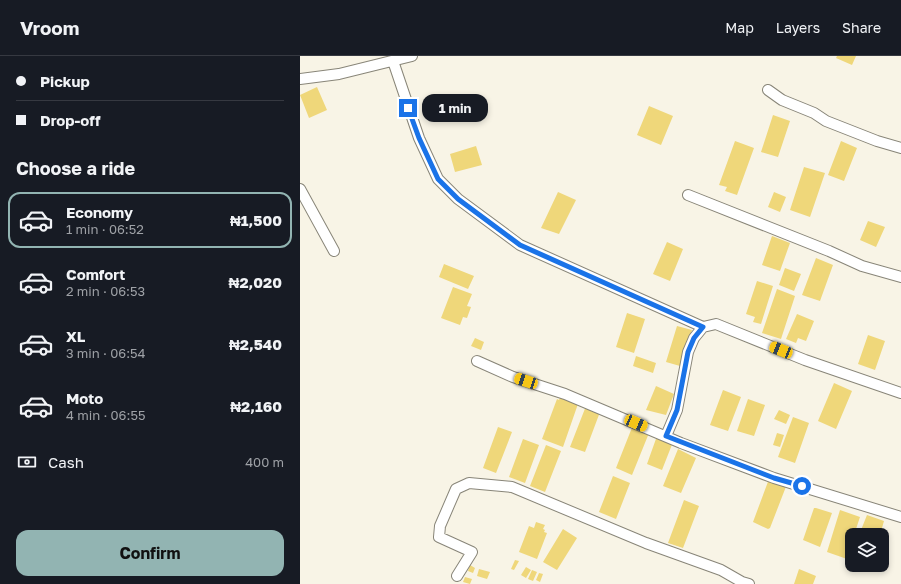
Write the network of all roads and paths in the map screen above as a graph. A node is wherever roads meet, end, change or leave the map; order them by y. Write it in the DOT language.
graph roads {
  1 [pos="412,56"];
  2 [pos="393,60"];
  3 [pos="300,79"];
  4 [pos="768,90"];
  5 [pos="901,148"];
  6 [pos="300,189"];
  7 [pos="688,195"];
  8 [pos="334,251"];
  9 [pos="901,277"];
  10 [pos="703,327"];
  11 [pos="476,361"];
  12 [pos="901,393"];
  13 [pos="666,436"];
  14 [pos="901,517"];
  15 [pos="457,576"];
  16 [pos="749,584"];
  1 -- 2 [label="street"];
  2 -- 3 [label="street"];
  2 -- 10 [label="street"];
  4 -- 5 [label="street"];
  6 -- 8 [label="street"];
  7 -- 9 [label="street"];
  10 -- 12 [label="street"];
  10 -- 13 [label="street"];
  11 -- 13 [label="street"];
  13 -- 14 [label="street"];
  15 -- 16 [label="street"];
}
